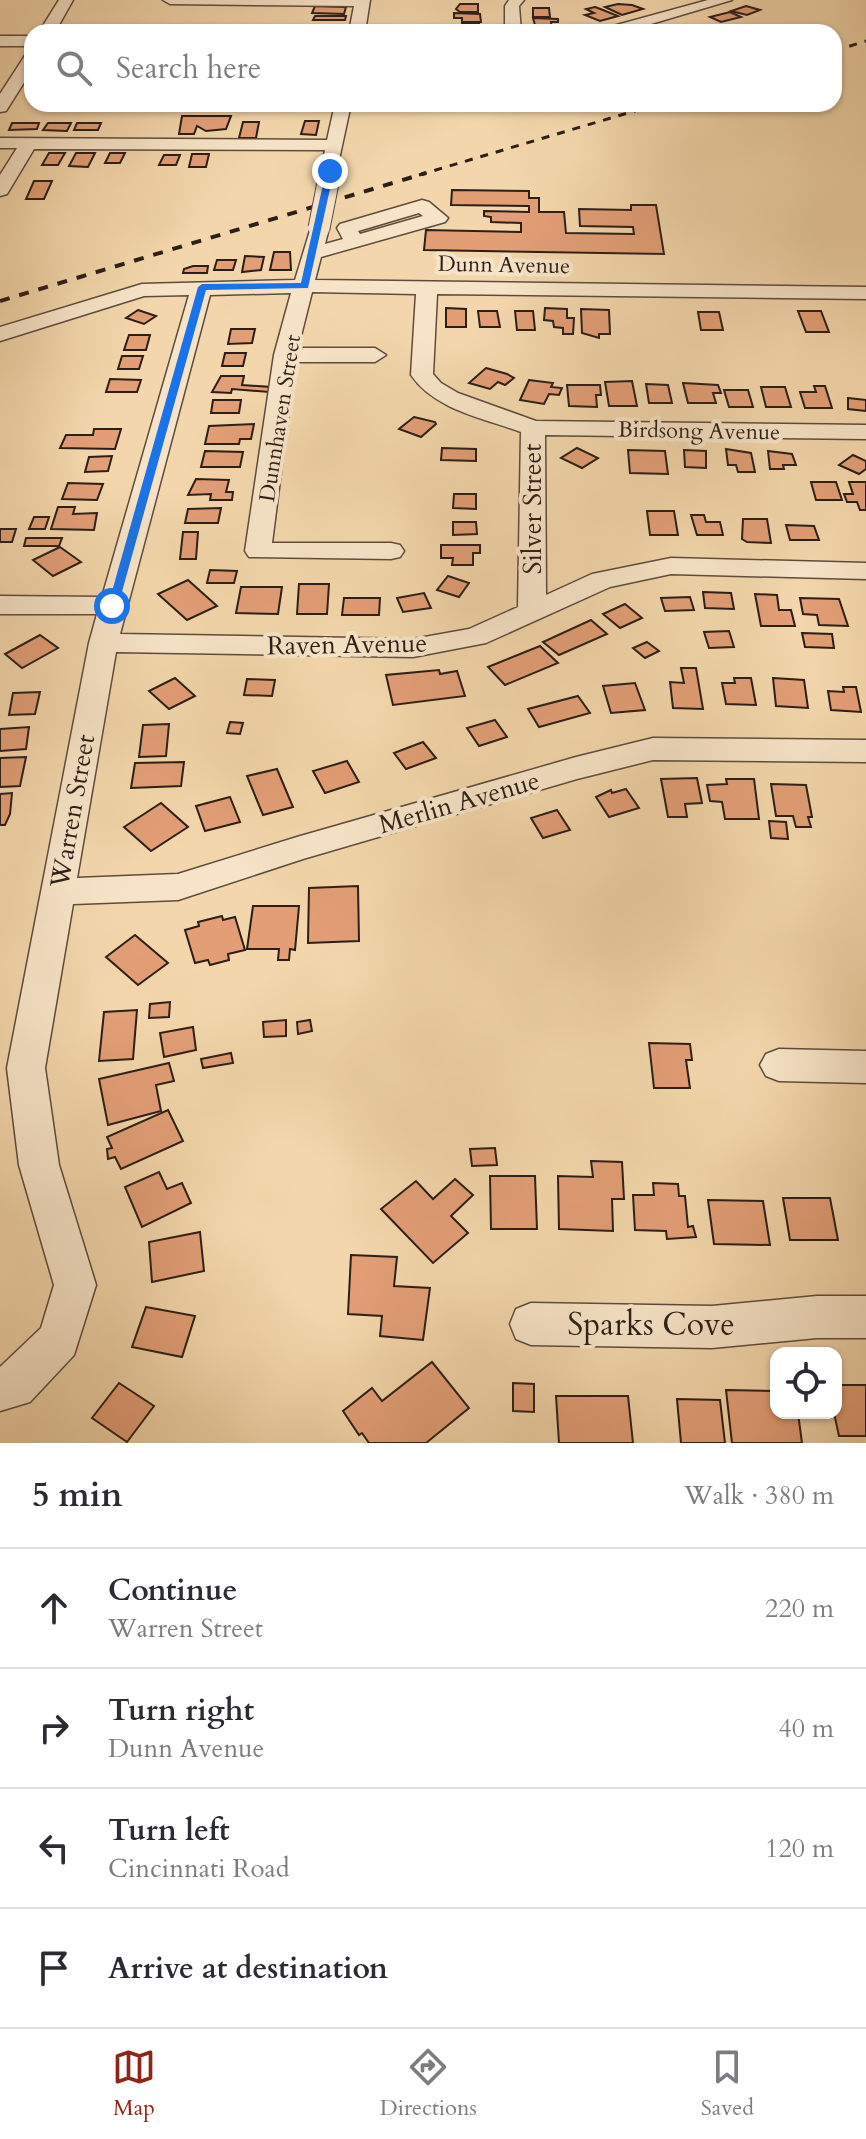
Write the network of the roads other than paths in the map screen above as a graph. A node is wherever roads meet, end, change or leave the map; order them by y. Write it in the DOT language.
graph roads {
  1 [pos="66,0"];
  2 [pos="170,0"];
  3 [pos="517,0"];
  4 [pos="725,0"];
  5 [pos="362,1"];
  6 [pos="52,24"];
  7 [pos="358,24"];
  8 [pos="513,24"];
  9 [pos="636,24"];
  10 [pos="0,41"];
  11 [pos="24,41"];
  12 [pos="24,67"];
  13 [pos="6,89"];
  14 [pos="0,107"];
  15 [pos="341,112"];
  16 [pos="0,143"];
  17 [pos="29,143"];
  18 [pos="333,145"];
  19 [pos="0,190"];
  20 [pos="354,242"];
  21 [pos="313,253"];
  22 [pos="305,286"];
  23 [pos="202,287"];
  24 [pos="427,287"];
  25 [pos="866,293"];
  26 [pos="0,334"];
  27 [pos="285,355"];
  28 [pos="375,355"];
  29 [pos="533,428"];
  30 [pos="866,432"];
  31 [pos="391,551"];
  32 [pos="866,571"];
  33 [pos="0,605"];
  34 [pos="112,606"];
  35 [pos="532,611"];
  36 [pos="103,643"];
  37 [pos="866,751"];
  38 [pos="57,892"];
  39 [pos="779,1065"];
  40 [pos="866,1067"];
  41 [pos="866,1317"];
  42 [pos="531,1324"];
  43 [pos="0,1389"];
  1 -- 6 [label="street"];
  2 -- 5 [label="street"];
  3 -- 8 [label="street"];
  4 -- 9 [label="street"];
  5 -- 7 [label="street"];
  10 -- 11 [label="street"];
  12 -- 13 [label="street"];
  13 -- 14 [label="street"];
  15 -- 18 [label="street, Dunnhaven Street"];
  16 -- 17 [label="street"];
  17 -- 18 [label="street"];
  17 -- 19 [label="street"];
  18 -- 21 [label="street, Dunnhaven Street, bridge"];
  20 -- 21 [label="street"];
  21 -- 22 [label="street, Dunnhaven Street"];
  22 -- 23 [label="street, Dunn Avenue"];
  22 -- 24 [label="street, Dunn Avenue"];
  22 -- 27 [label="street, Dunnhaven Street"];
  23 -- 26 [label="street, Dunn Avenue"];
  23 -- 34 [label="street, Warren Street"];
  24 -- 25 [label="street, Dunn Avenue"];
  24 -- 29 [label="street, Silver Street"];
  27 -- 28 [label="street"];
  27 -- 31 [label="street, Dunnhaven Street"];
  29 -- 30 [label="street, Birdsong Avenue"];
  29 -- 35 [label="street, Silver Street"];
  32 -- 35 [label="street, Raven Avenue"];
  33 -- 34 [label="street"];
  34 -- 36 [label="street, Warren Street"];
  35 -- 36 [label="street, Raven Avenue"];
  36 -- 38 [label="street, Warren Street"];
  37 -- 38 [label="street, Merlin Avenue"];
  38 -- 43 [label="street, Warren Street"];
  39 -- 40 [label="street"];
  41 -- 42 [label="street, Sparks Cove"];
}
